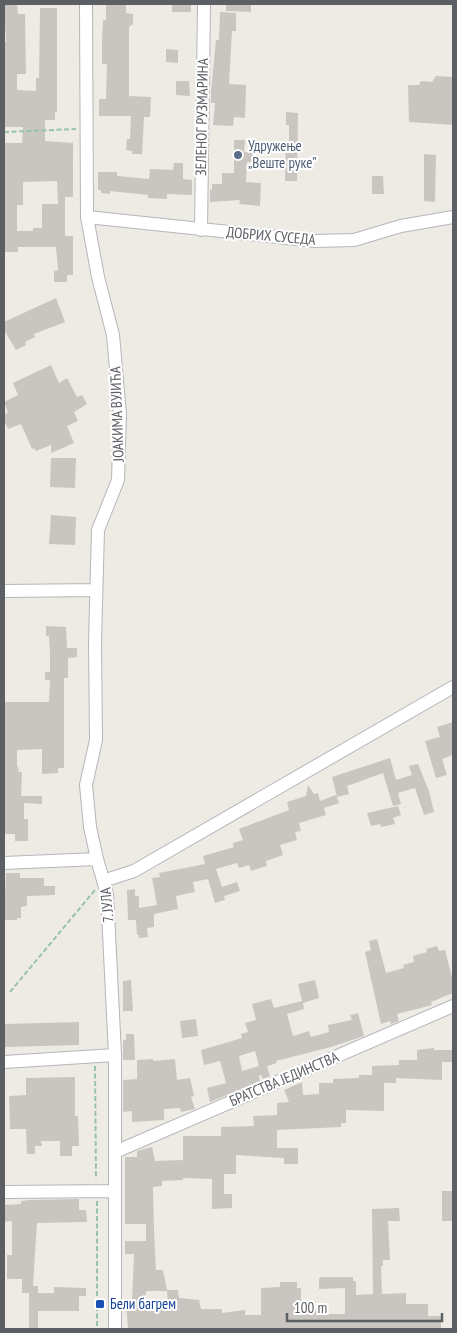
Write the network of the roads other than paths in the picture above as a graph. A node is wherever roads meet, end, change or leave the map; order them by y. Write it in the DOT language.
graph roads {
  1 [pos="86,4"];
  2 [pos="204,4"];
  3 [pos="87,217"];
  4 [pos="453,217"];
  5 [pos="201,230"];
  6 [pos="96,590"];
  7 [pos="4,592"];
  8 [pos="453,687"];
  9 [pos="96,859"];
  10 [pos="4,863"];
  11 [pos="103,881"];
  12 [pos="453,1006"];
  13 [pos="115,1055"];
  14 [pos="4,1062"];
  15 [pos="115,1152"];
  16 [pos="4,1192"];
  17 [pos="115,1192"];
  18 [pos="115,1329"];
  1 -- 3 [label="street, ЈОАКИМА ВУЈИЋА"];
  2 -- 5 [label="street, ЗЕЛЕНОГ РУЗМАРИНА"];
  3 -- 5 [label="street, ДОБРИХ СУСЕДА"];
  3 -- 6 [label="street, ЈОАКИМА ВУЈИЋА"];
  4 -- 5 [label="street, ДОБРИХ СУСЕДА"];
  6 -- 7 [label="street"];
  6 -- 9 [label="street, ЈОАКИМА ВУЈИЋА"];
  8 -- 11 [label="street, 7. ЈУЛА"];
  9 -- 10 [label="street"];
  9 -- 11 [label="street, ЈОАКИМА ВУЈИЋА"];
  11 -- 13 [label="street, 7. ЈУЛА"];
  12 -- 15 [label="street, БРАТСТВА ЈЕДИНСТВА"];
  13 -- 14 [label="street"];
  13 -- 15 [label="street, 7. ЈУЛА"];
  15 -- 17 [label="street, 7. ЈУЛА"];
  16 -- 17 [label="street"];
  17 -- 18 [label="street, 7. ЈУЛА"];
}
